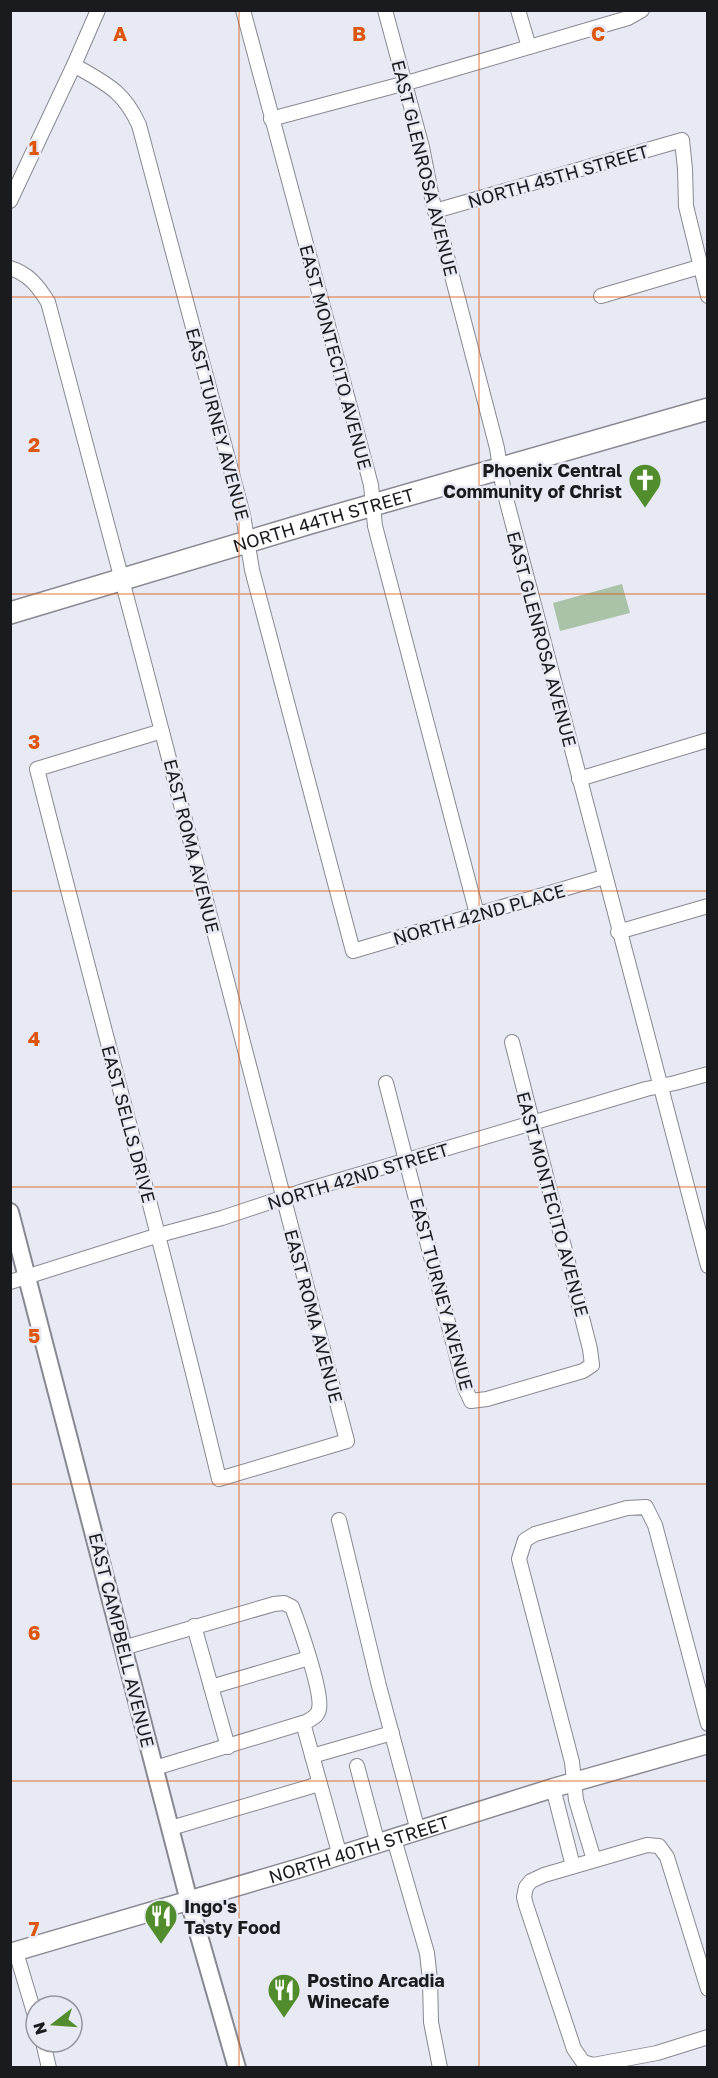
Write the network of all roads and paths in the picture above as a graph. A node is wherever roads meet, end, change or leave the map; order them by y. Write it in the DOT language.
graph roads {
  1 [pos="98,10"];
  2 [pos="243,10"];
  3 [pos="385,10"];
  4 [pos="518,10"];
  5 [pos="642,11"];
  6 [pos="529,47"];
  7 [pos="74,65"];
  8 [pos="404,82"];
  9 [pos="272,120"];
  10 [pos="10,201"];
  11 [pos="435,211"];
  12 [pos="699,267"];
  13 [pos="10,268"];
  14 [pos="601,296"];
  15 [pos="708,296"];
  16 [pos="708,409"];
  17 [pos="501,469"];
  18 [pos="372,505"];
  19 [pos="247,542"];
  20 [pos="122,579"];
  21 [pos="10,613"];
  22 [pos="162,730"];
  23 [pos="708,740"];
  24 [pos="579,779"];
  25 [pos="604,877"];
  26 [pos="708,906"];
  27 [pos="477,914"];
  28 [pos="618,932"];
  29 [pos="353,951"];
  30 [pos="512,1042"];
  31 [pos="708,1074"];
  32 [pos="386,1083"];
  33 [pos="660,1086"];
  34 [pos="532,1124"];
  35 [pos="406,1161"];
  36 [pos="282,1198"];
  37 [pos="10,1212"];
  38 [pos="159,1235"];
  39 [pos="705,1240"];
  40 [pos="708,1266"];
  41 [pos="28,1277"];
  42 [pos="10,1282"];
  43 [pos="471,1401"];
  44 [pos="219,1479"];
  45 [pos="339,1520"];
  46 [pos="194,1626"];
  47 [pos="123,1648"];
  48 [pos="309,1658"];
  49 [pos="211,1687"];
  50 [pos="303,1724"];
  51 [pos="708,1724"];
  52 [pos="392,1733"];
  53 [pos="708,1744"];
  54 [pos="228,1747"];
  55 [pos="312,1756"];
  56 [pos="357,1766"];
  57 [pos="154,1768"];
  58 [pos="574,1782"];
  59 [pos="320,1784"];
  60 [pos="553,1788"];
  61 [pos="580,1815"];
  62 [pos="561,1821"];
  63 [pos="171,1828"];
  64 [pos="418,1831"];
  65 [pos="386,1841"];
  66 [pos="340,1856"];
  67 [pos="594,1860"];
  68 [pos="573,1866"];
  69 [pos="189,1901"];
  70 [pos="13,1953"];
  71 [pos="708,1989"];
  72 [pos="27,1994"];
  73 [pos="708,2037"];
  74 [pos="237,2067"];
  75 [pos="440,2067"];
  1 -- 7 [label="street"];
  2 -- 9 [label="street, EAST MONTECITO AVENUE"];
  3 -- 8 [label="street, EAST GLENROSA AVENUE"];
  4 -- 6 [label="street"];
  5 -- 6 [label="street"];
  6 -- 8 [label="street"];
  7 -- 10 [label="street"];
  7 -- 19 [label="street, EAST TURNEY AVENUE"];
  8 -- 9 [label="street"];
  8 -- 11 [label="street, EAST GLENROSA AVENUE"];
  9 -- 18 [label="street, EAST MONTECITO AVENUE"];
  11 -- 12 [label="street, NORTH 45TH STREET"];
  11 -- 17 [label="street, EAST GLENROSA AVENUE"];
  12 -- 14 [label="street"];
  12 -- 15 [label="street"];
  13 -- 20 [label="street, EAST ROMA AVENUE"];
  16 -- 17 [label="main road, NORTH 44TH STREET"];
  17 -- 18 [label="main road, NORTH 44TH STREET"];
  17 -- 24 [label="street, EAST GLENROSA AVENUE"];
  18 -- 19 [label="main road, NORTH 44TH STREET"];
  18 -- 27 [label="street, EAST MONTECITO AVENUE"];
  19 -- 20 [label="main road, NORTH 44TH STREET"];
  19 -- 29 [label="street, EAST TURNEY AVENUE"];
  20 -- 21 [label="main road, NORTH 44TH STREET"];
  20 -- 22 [label="street, EAST ROMA AVENUE"];
  22 -- 36 [label="street, EAST ROMA AVENUE"];
  22 -- 38 [label="street, EAST SELLS DRIVE"];
  23 -- 24 [label="street"];
  24 -- 25 [label="street, EAST GLENROSA AVENUE"];
  25 -- 27 [label="street, NORTH 42ND PLACE"];
  25 -- 28 [label="street, EAST GLENROSA AVENUE"];
  26 -- 28 [label="street"];
  27 -- 29 [label="street, NORTH 42ND PLACE"];
  28 -- 33 [label="street, EAST GLENROSA AVENUE"];
  30 -- 34 [label="street, EAST MONTECITO AVENUE"];
  31 -- 33 [label="street, NORTH 42ND STREET"];
  32 -- 35 [label="street, EAST TURNEY AVENUE"];
  33 -- 34 [label="street, NORTH 42ND STREET"];
  33 -- 39 [label="street, EAST GLENROSA AVENUE"];
  34 -- 35 [label="street, NORTH 42ND STREET"];
  34 -- 43 [label="street, EAST MONTECITO AVENUE"];
  35 -- 36 [label="street, NORTH 42ND STREET"];
  35 -- 43 [label="street, EAST TURNEY AVENUE"];
  36 -- 38 [label="street, NORTH 42ND STREET"];
  36 -- 44 [label="street, EAST ROMA AVENUE"];
  37 -- 41 [label="street, EAST CAMPBELL AVENUE"];
  38 -- 41 [label="street, NORTH 42ND STREET"];
  38 -- 44 [label="street, EAST SELLS DRIVE"];
  39 -- 40 [label="street, EAST GLENROSA AVENUE"];
  41 -- 42 [label="street, NORTH 42ND STREET"];
  41 -- 47 [label="street, EAST CAMPBELL AVENUE"];
  45 -- 52 [label="street"];
  46 -- 47 [label="street"];
  46 -- 48 [label="street"];
  46 -- 49 [label="street"];
  47 -- 57 [label="street, EAST CAMPBELL AVENUE"];
  48 -- 49 [label="street"];
  48 -- 50 [label="street"];
  49 -- 54 [label="street"];
  50 -- 54 [label="street"];
  50 -- 55 [label="street"];
  51 -- 58 [label="street"];
  52 -- 55 [label="street"];
  52 -- 64 [label="street"];
  53 -- 58 [label="main road, NORTH 40TH STREET"];
  54 -- 57 [label="street"];
  55 -- 59 [label="street"];
  56 -- 65 [label="street"];
  57 -- 63 [label="street, EAST CAMPBELL AVENUE"];
  58 -- 60 [label="main road, NORTH 40TH STREET"];
  58 -- 61 [label="street"];
  59 -- 63 [label="street"];
  59 -- 66 [label="street"];
  60 -- 62 [label="street"];
  60 -- 64 [label="main road, NORTH 40TH STREET"];
  61 -- 62 [label="street"];
  61 -- 67 [label="street"];
  62 -- 68 [label="street"];
  63 -- 69 [label="street, EAST CAMPBELL AVENUE"];
  64 -- 65 [label="main road, NORTH 40TH STREET"];
  65 -- 66 [label="main road, NORTH 40TH STREET"];
  65 -- 75 [label="street"];
  66 -- 69 [label="main road, NORTH 40TH STREET"];
  67 -- 68 [label="street"];
  67 -- 71 [label="street"];
  68 -- 73 [label="street"];
  69 -- 70 [label="main road, NORTH 40TH STREET"];
  69 -- 74 [label="street, EAST CAMPBELL AVENUE"];
  70 -- 72 [label="street"];
}
